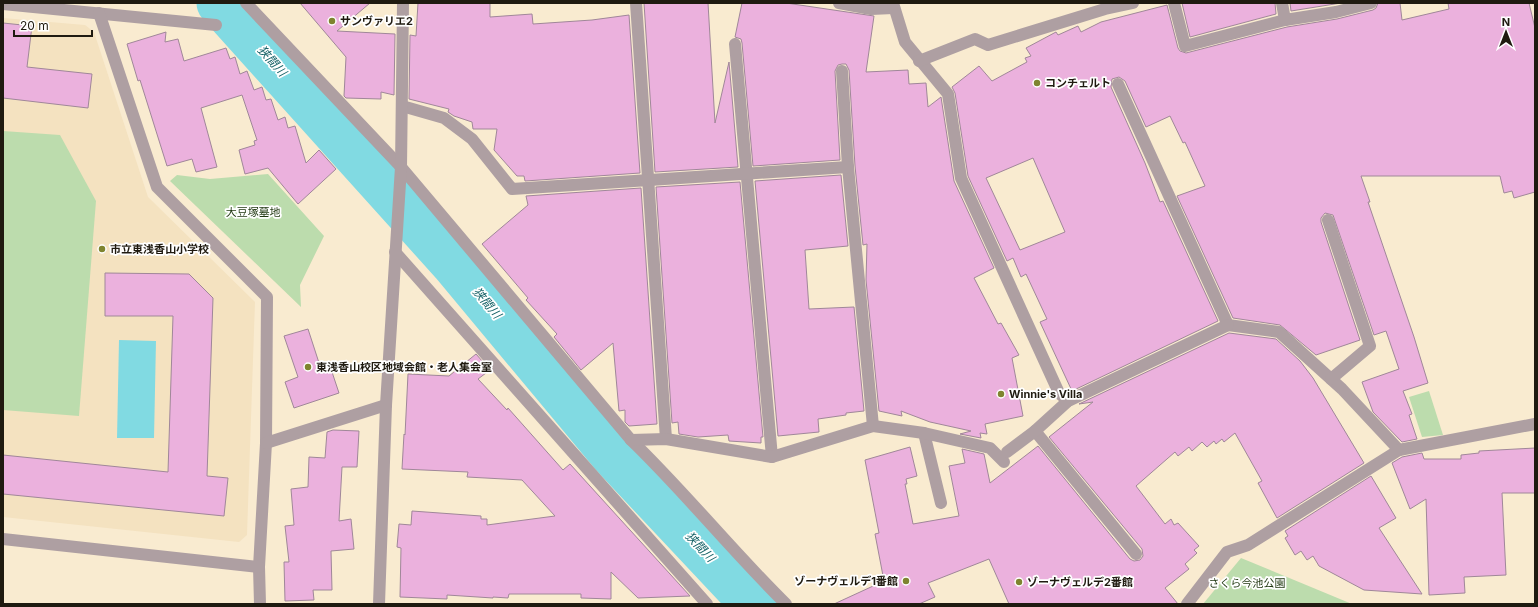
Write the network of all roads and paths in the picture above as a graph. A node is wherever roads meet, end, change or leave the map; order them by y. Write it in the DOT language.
graph roads {
  1 [pos="246,3"];
  2 [pos="403,3"];
  3 [pos="636,3"];
  4 [pos="839,3"];
  5 [pos="1133,3"];
  6 [pos="1174,3"];
  7 [pos="1282,3"];
  8 [pos="1371,3"];
  9 [pos="3,4"];
  10 [pos="893,5"];
  11 [pos="99,13"];
  12 [pos="1285,20"];
  13 [pos="216,25"];
  14 [pos="735,44"];
  15 [pos="919,61"];
  16 [pos="842,71"];
  17 [pos="1118,84"];
  18 [pos="402,106"];
  19 [pos="401,167"];
  20 [pos="848,167"];
  21 [pos="748,174"];
  22 [pos="648,180"];
  23 [pos="1328,220"];
  24 [pos="395,252"];
  25 [pos="1228,325"];
  26 [pos="1331,379"];
  27 [pos="1068,401"];
  28 [pos="386,405"];
  29 [pos="1535,424"];
  30 [pos="873,426"];
  31 [pos="1035,431"];
  32 [pos="924,433"];
  33 [pos="666,439"];
  34 [pos="631,440"];
  35 [pos="266,443"];
  36 [pos="1399,450"];
  37 [pos="772,457"];
  38 [pos="941,503"];
  39 [pos="3,539"];
  40 [pos="1136,554"];
  41 [pos="259,567"];
  42 [pos="260,604"];
  43 [pos="379,604"];
  44 [pos="707,604"];
  45 [pos="786,604"];
  46 [pos="1187,604"];
  1 -- 19 [label="street"];
  2 -- 18 [label="street"];
  3 -- 22 [label="street"];
  4 -- 10 [label="street"];
  5 -- 15 [label="street"];
  6 -- 12 [label="street"];
  7 -- 12 [label="street"];
  8 -- 12 [label="street"];
  9 -- 11 [label="street"];
  10 -- 15 [label="street"];
  11 -- 13 [label="street"];
  11 -- 35 [label="street"];
  14 -- 21 [label="street"];
  15 -- 27 [label="street"];
  16 -- 20 [label="street"];
  17 -- 25 [label="street"];
  18 -- 19 [label="street"];
  18 -- 22 [label="street"];
  19 -- 24 [label="street"];
  19 -- 34 [label="street"];
  20 -- 21 [label="street"];
  20 -- 30 [label="street"];
  21 -- 22 [label="street"];
  21 -- 37 [label="street"];
  22 -- 33 [label="street"];
  23 -- 26 [label="street"];
  24 -- 28 [label="street"];
  24 -- 44 [label="street"];
  25 -- 26 [label="street"];
  25 -- 27 [label="street"];
  26 -- 36 [label="street"];
  27 -- 31 [label="street"];
  28 -- 35 [label="street"];
  28 -- 43 [label="street"];
  29 -- 36 [label="street"];
  30 -- 32 [label="street"];
  30 -- 37 [label="street"];
  31 -- 32 [label="street"];
  31 -- 40 [label="street"];
  32 -- 38 [label="street"];
  33 -- 34 [label="street"];
  33 -- 37 [label="street"];
  34 -- 45 [label="street"];
  35 -- 41 [label="street"];
  36 -- 46 [label="street"];
  39 -- 41 [label="street"];
  41 -- 42 [label="street"];
}
